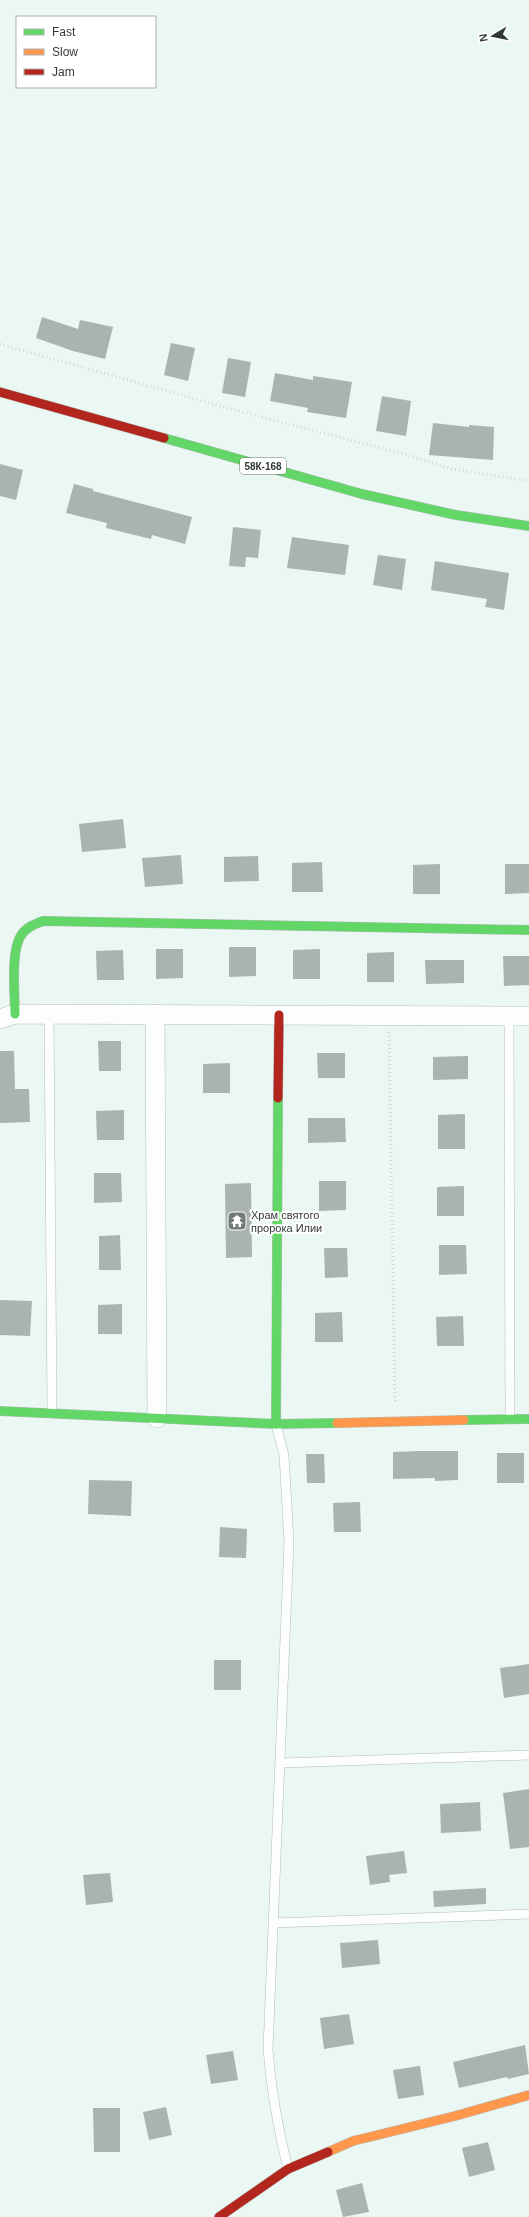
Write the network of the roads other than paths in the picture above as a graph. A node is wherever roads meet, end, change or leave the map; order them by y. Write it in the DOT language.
graph roads {
  1 [pos="0,392"];
  2 [pos="529,526"];
  3 [pos="529,930"];
  4 [pos="49,1014"];
  5 [pos="155,1014"];
  6 [pos="279,1015"];
  7 [pos="7,1016"];
  8 [pos="509,1016"];
  9 [pos="529,1016"];
  10 [pos="0,1411"];
  11 [pos="52,1414"];
  12 [pos="157,1418"];
  13 [pos="510,1419"];
  14 [pos="529,1419"];
  15 [pos="276,1424"];
  16 [pos="529,1755"];
  17 [pos="281,1763"];
  18 [pos="529,1914"];
  19 [pos="273,1923"];
  20 [pos="529,2095"];
  21 [pos="288,2169"];
  22 [pos="219,2217"];
  1 -- 2 [label="street, 58К-168"];
  3 -- 7 [label="street"];
  4 -- 5 [label="street"];
  4 -- 7 [label="street"];
  4 -- 11 [label="lane"];
  5 -- 6 [label="street"];
  5 -- 12 [label="street"];
  6 -- 8 [label="street"];
  6 -- 15 [label="street"];
  8 -- 9 [label="street"];
  8 -- 13 [label="lane"];
  10 -- 11 [label="street"];
  11 -- 12 [label="street"];
  12 -- 15 [label="street"];
  13 -- 14 [label="street"];
  13 -- 15 [label="street"];
  15 -- 17 [label="lane"];
  16 -- 17 [label="lane"];
  17 -- 19 [label="lane"];
  18 -- 19 [label="lane"];
  19 -- 21 [label="lane"];
  20 -- 21 [label="street"];
  21 -- 22 [label="street"];
}
